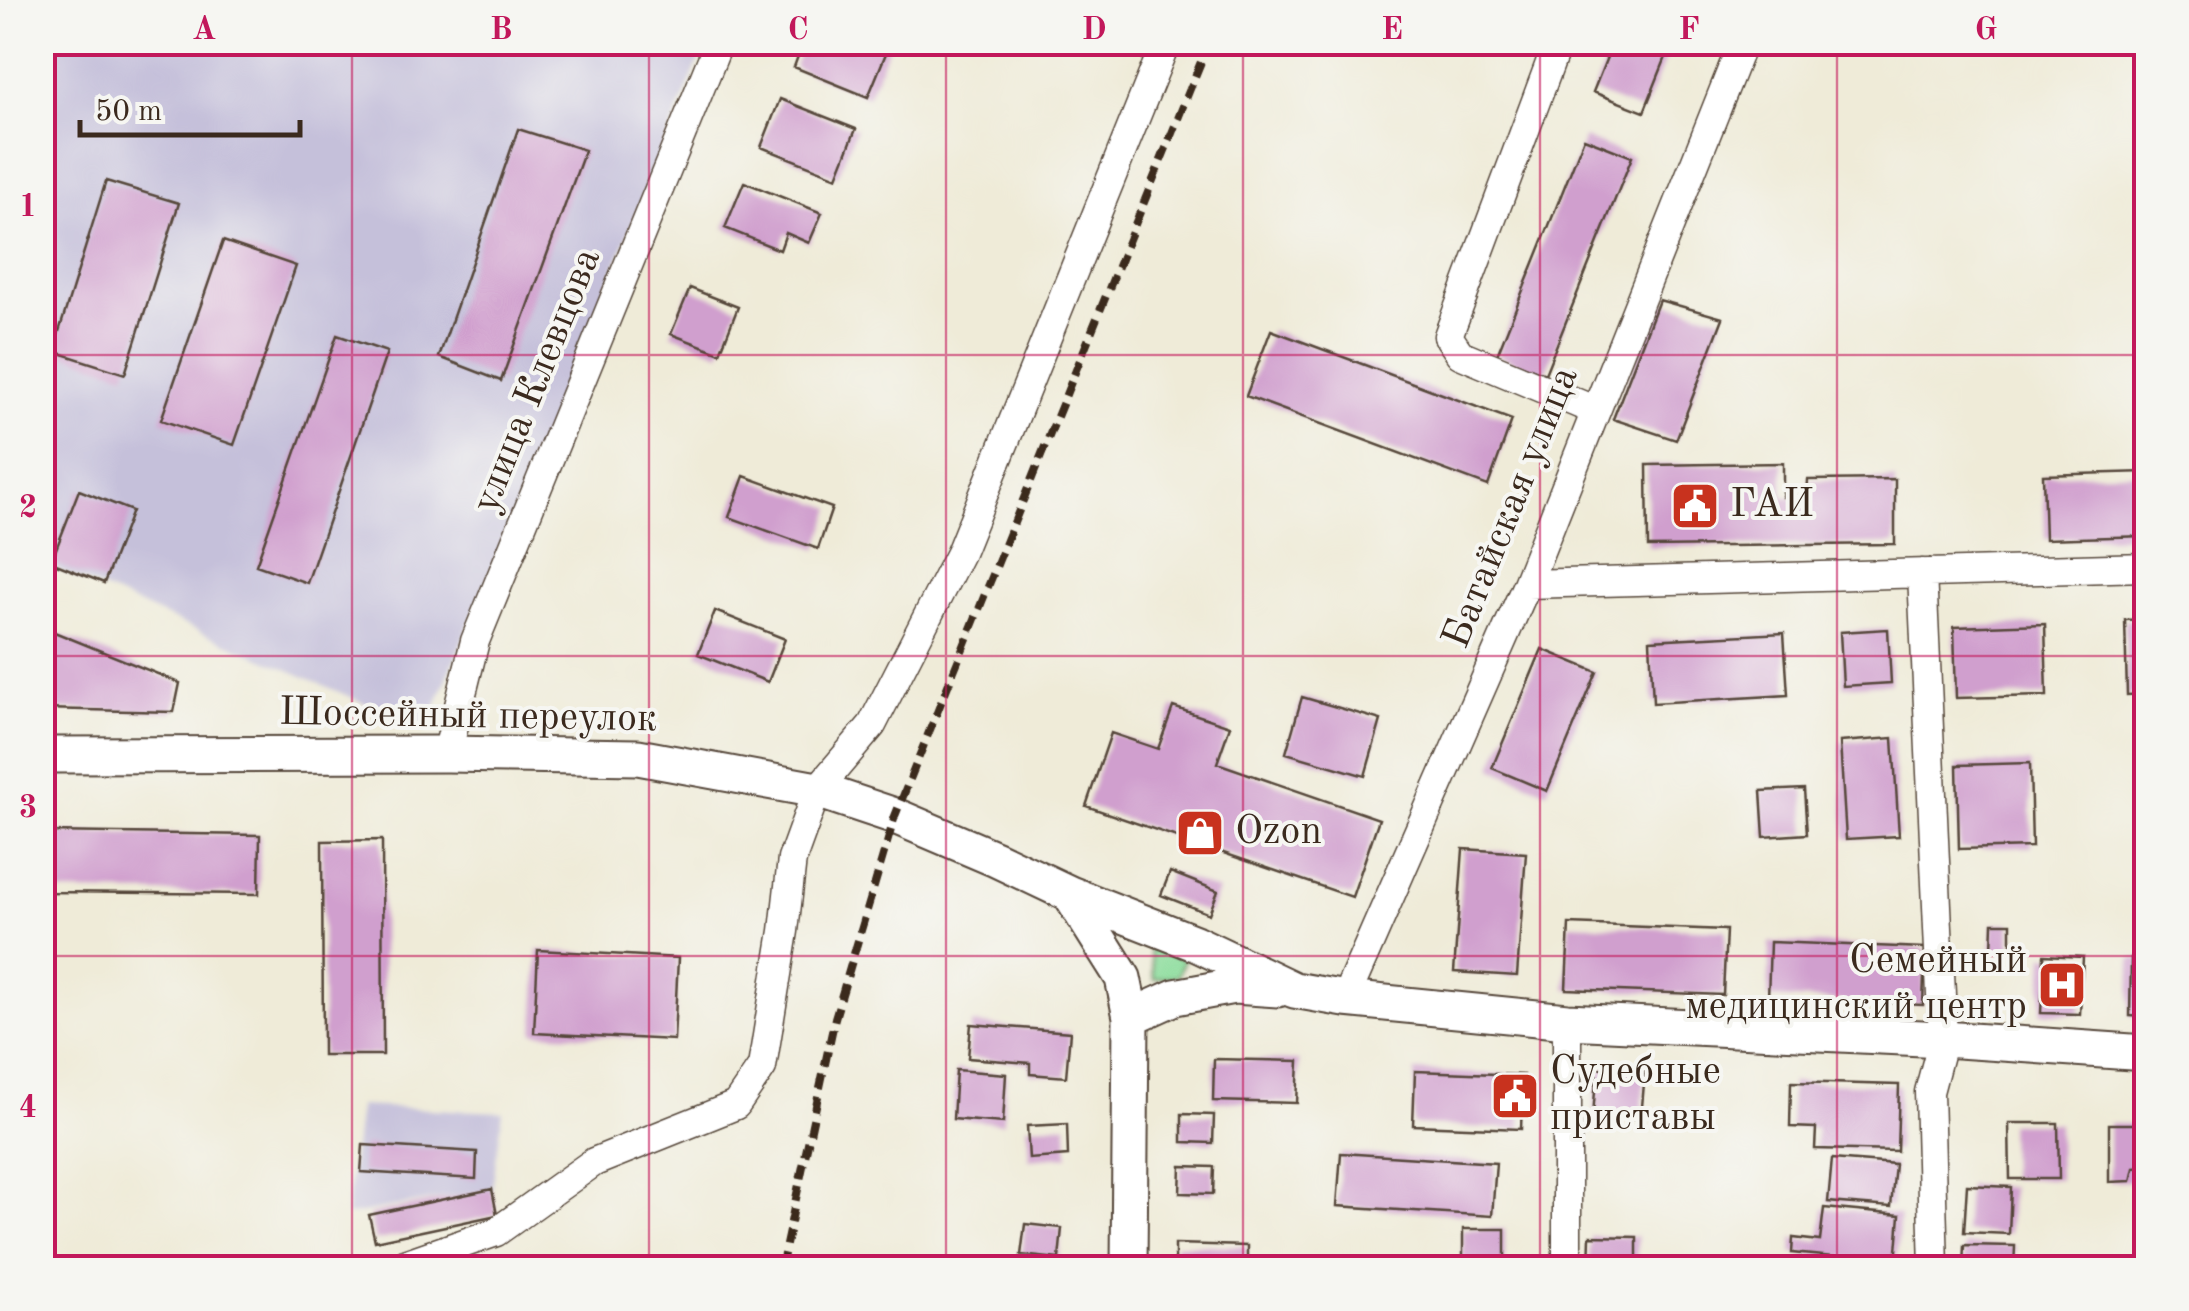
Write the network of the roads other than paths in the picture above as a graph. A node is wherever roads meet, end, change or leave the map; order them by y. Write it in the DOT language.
graph roads {
  1 [pos="719,42"];
  2 [pos="1166,42"];
  3 [pos="1558,42"];
  4 [pos="1743,42"];
  5 [pos="1596,411"];
  6 [pos="2146,567"];
  7 [pos="1922,574"];
  8 [pos="1526,584"];
  9 [pos="447,754"];
  10 [pos="42,755"];
  11 [pos="817,790"];
  12 [pos="1070,894"];
  13 [pos="1294,990"];
  14 [pos="1344,999"];
  15 [pos="1131,1017"];
  16 [pos="1567,1021"];
  17 [pos="1942,1039"];
  18 [pos="2146,1054"];
  19 [pos="394,1268"];
  20 [pos="1129,1268"];
  21 [pos="1566,1268"];
  22 [pos="1934,1268"];
  1 -- 9 [label="street, улица Клевцова"];
  2 -- 11 [label="street"];
  3 -- 5 [label="street"];
  4 -- 5 [label="street, Батайская улица"];
  5 -- 8 [label="street, Батайская улица"];
  6 -- 7 [label="street"];
  7 -- 8 [label="street"];
  7 -- 17 [label="street"];
  8 -- 14 [label="street, Батайская улица"];
  9 -- 10 [label="main road, Шоссейный переулок"];
  9 -- 11 [label="main road, Шоссейный переулок"];
  11 -- 12 [label="main road, Шоссейный переулок"];
  11 -- 19 [label="street"];
  12 -- 13 [label="main road"];
  12 -- 15 [label="main road"];
  13 -- 14 [label="main road"];
  13 -- 15 [label="main road"];
  14 -- 16 [label="main road"];
  15 -- 20 [label="main road"];
  16 -- 17 [label="main road"];
  16 -- 21 [label="street"];
  17 -- 18 [label="main road"];
  17 -- 22 [label="street"];
}
